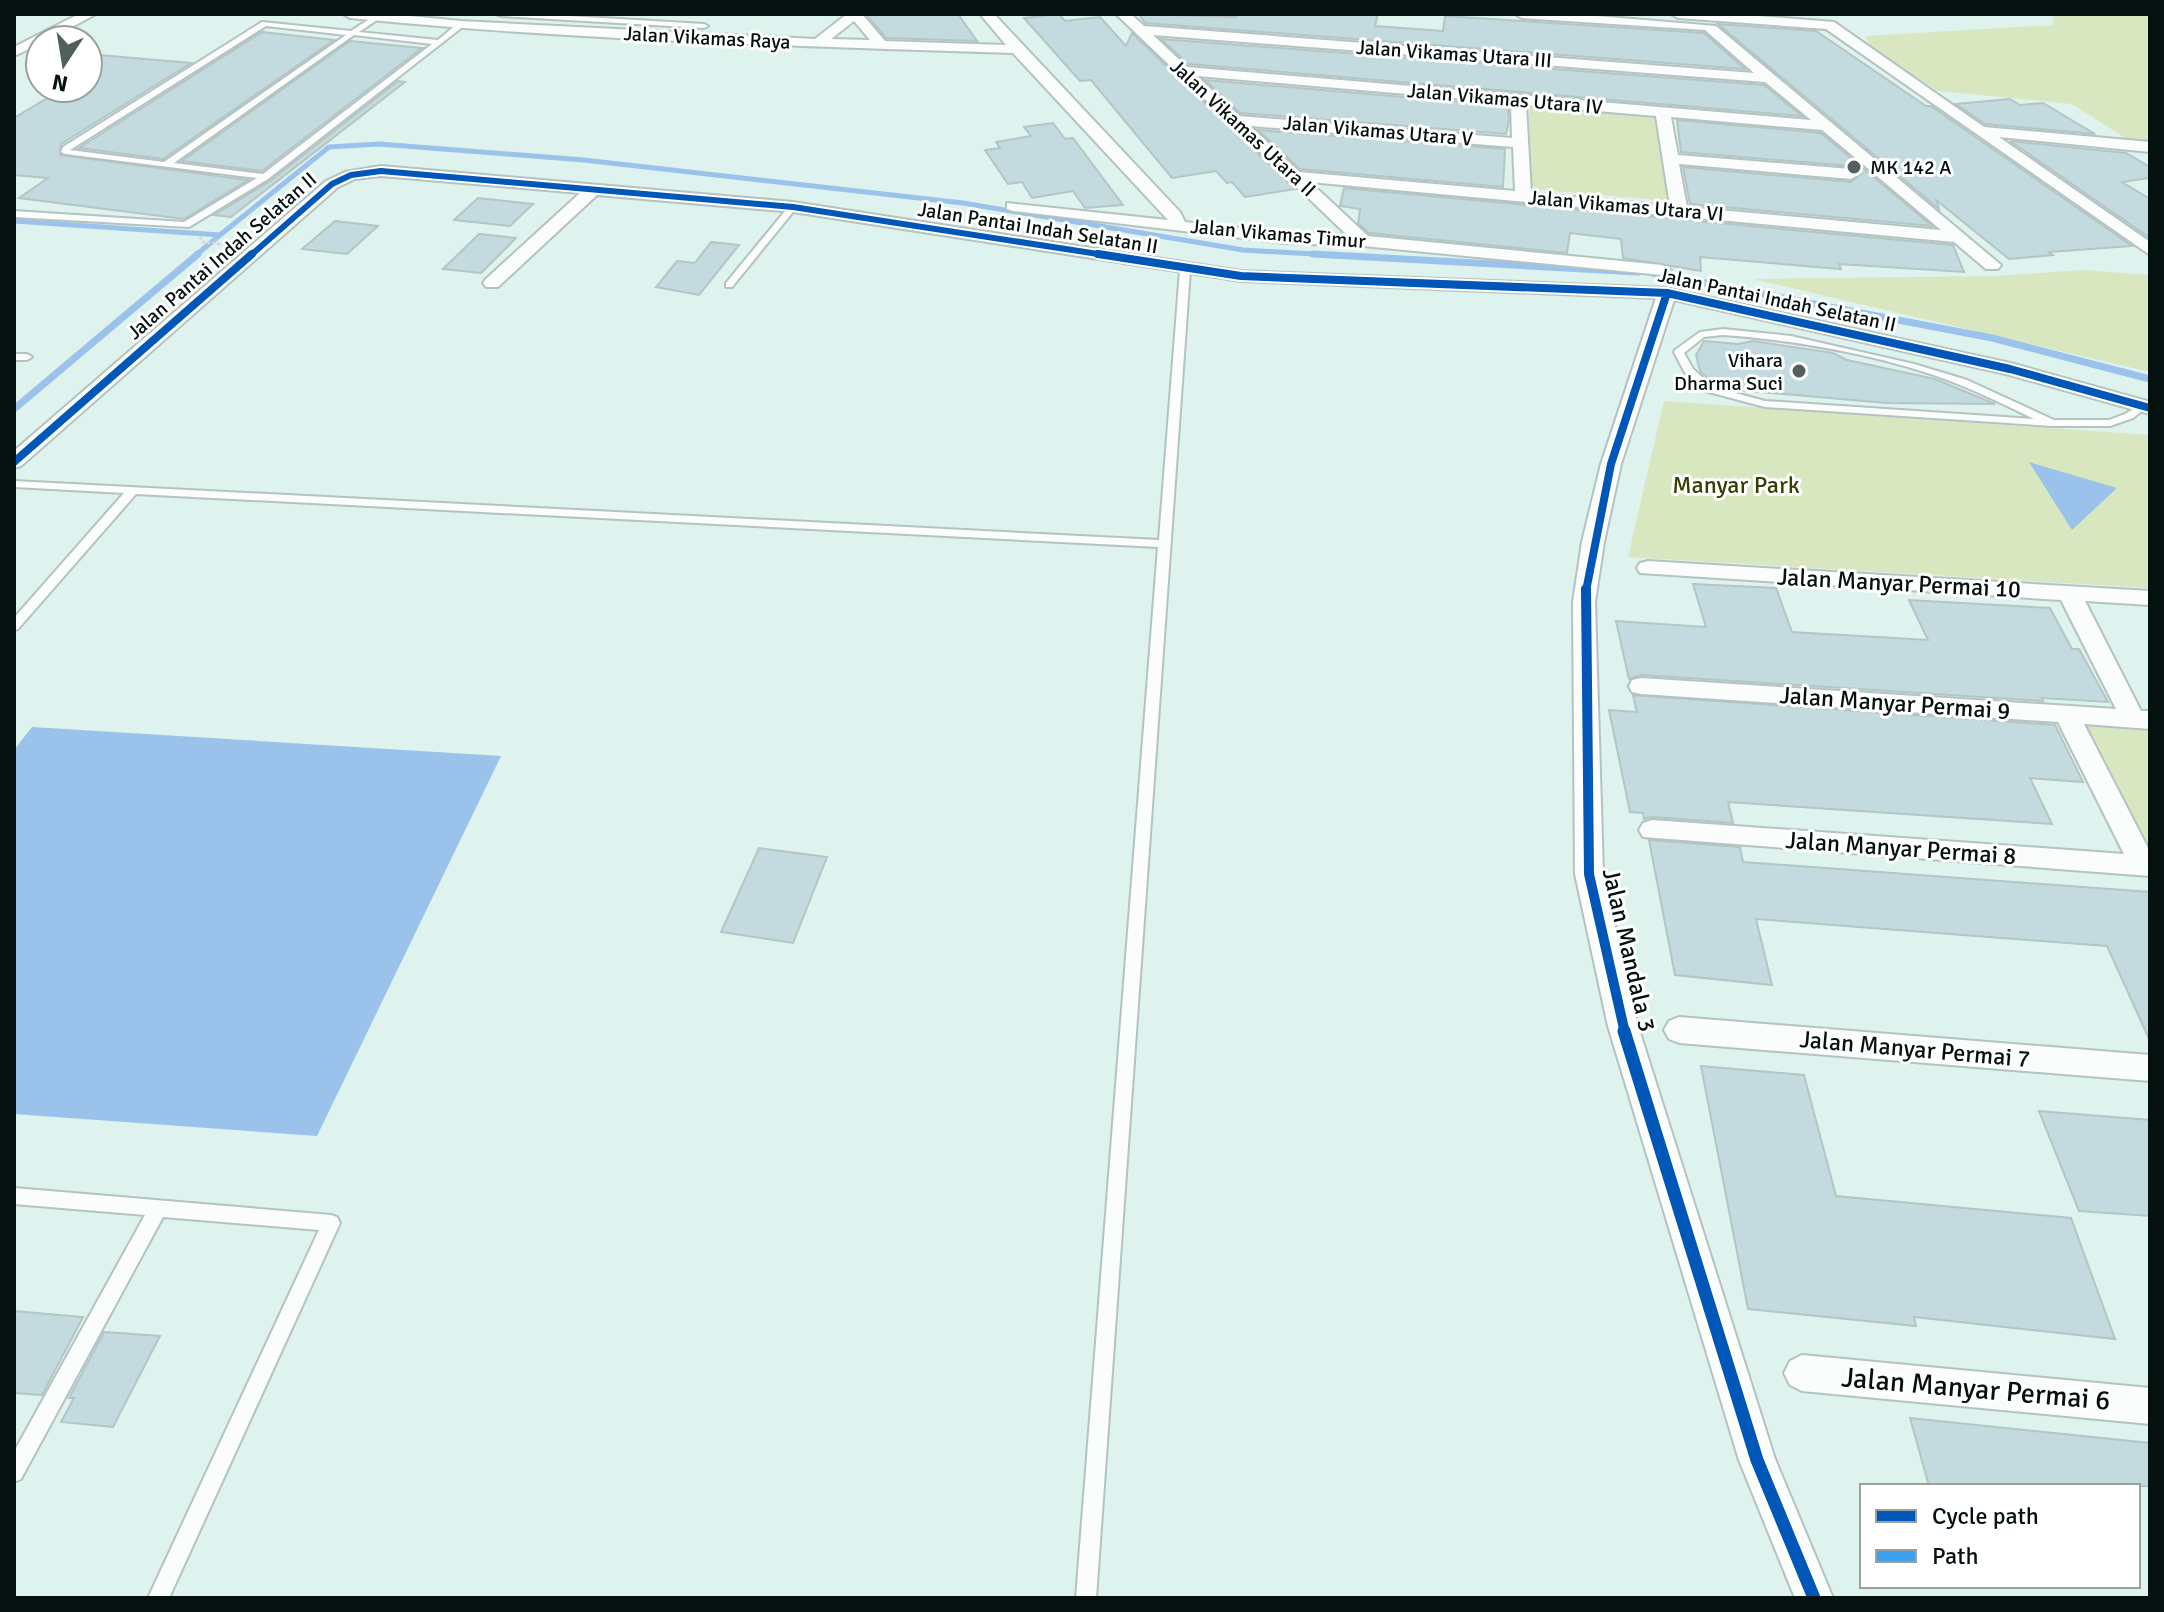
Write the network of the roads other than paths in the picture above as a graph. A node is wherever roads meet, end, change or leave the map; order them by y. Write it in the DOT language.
graph roads {
  1 [pos="89,14"];
  2 [pos="350,14"];
  3 [pos="500,14"];
  4 [pos="855,14"];
  5 [pos="987,14"];
  6 [pos="1123,14"];
  7 [pos="1522,14"];
  8 [pos="1678,14"];
  9 [pos="1689,14"];
  10 [pos="374,18"];
  11 [pos="454,21"];
  12 [pos="704,26"];
  13 [pos="1711,29"];
  14 [pos="1139,30"];
  15 [pos="354,33"];
  16 [pos="1849,38"];
  17 [pos="439,42"];
  18 [pos="818,43"];
  19 [pos="882,46"];
  20 [pos="1017,49"];
  21 [pos="14,52"];
  22 [pos="1183,71"];
  23 [pos="1769,78"];
  24 [pos="1518,100"];
  25 [pos="1663,112"];
  26 [pos="1234,120"];
  27 [pos="1826,126"];
  28 [pos="1982,131"];
  29 [pos="1522,143"];
  30 [pos="2148,148"];
  31 [pos="1671,159"];
  32 [pos="167,164"];
  33 [pos="1851,174"];
  34 [pos="1294,176"];
  35 [pos="265,177"];
  36 [pos="594,189"];
  37 [pos="1523,196"];
  38 [pos="1013,206"];
  39 [pos="793,207"];
  40 [pos="1679,211"];
  41 [pos="14,214"];
  42 [pos="1179,226"];
  43 [pos="1958,237"];
  44 [pos="1363,241"];
  45 [pos="2150,250"];
  46 [pos="1992,265"];
  47 [pos="1185,270"];
  48 [pos="1664,282"];
  49 [pos="492,283"];
  50 [pos="729,285"];
  51 [pos="14,357"];
  52 [pos="27,357"];
  53 [pos="2147,407"];
  54 [pos="2052,423"];
  55 [pos="14,462"];
  56 [pos="14,484"];
  57 [pos="132,491"];
  58 [pos="1165,544"];
  59 [pos="1648,568"];
  60 [pos="2069,593"];
  61 [pos="2150,598"];
  62 [pos="14,626"];
  63 [pos="1641,686"];
  64 [pos="2067,715"];
  65 [pos="2141,719"];
  66 [pos="1652,830"];
  67 [pos="2147,866"];
  68 [pos="1679,1030"];
  69 [pos="2150,1068"];
  70 [pos="14,1196"];
  71 [pos="158,1208"];
  72 [pos="1802,1373"];
  73 [pos="2150,1406"];
  74 [pos="14,1472"];
  75 [pos="158,1598"];
  76 [pos="1086,1598"];
  77 [pos="1814,1598"];
  1 -- 21 [label="street"];
  2 -- 10 [label="street, Jalan Vikamas Raya"];
  3 -- 12 [label="lane"];
  4 -- 18 [label="street"];
  4 -- 19 [label="street"];
  5 -- 20 [label="street, Jalan Vikamas Timur"];
  6 -- 14 [label="street, Jalan Vikamas Utara II"];
  7 -- 13 [label="street"];
  8 -- 9 [label="street"];
  9 -- 16 [label="street"];
  10 -- 11 [label="street, Jalan Vikamas Raya"];
  10 -- 15 [label="lane"];
  11 -- 17 [label="lane"];
  11 -- 18 [label="street, Jalan Vikamas Raya"];
  13 -- 16 [label="street"];
  13 -- 23 [label="street"];
  14 -- 22 [label="street, Jalan Vikamas Utara II"];
  14 -- 23 [label="street, Jalan Vikamas Utara III"];
  15 -- 17 [label="lane"];
  15 -- 32 [label="lane"];
  15 -- 32 [label="lane"];
  16 -- 28 [label="street"];
  17 -- 35 [label="lane"];
  18 -- 19 [label="street, Jalan Vikamas Raya"];
  19 -- 20 [label="street, Jalan Vikamas Raya"];
  20 -- 42 [label="street, Jalan Vikamas Timur"];
  22 -- 24 [label="street, Jalan Vikamas Utara IV"];
  22 -- 26 [label="street, Jalan Vikamas Utara II"];
  23 -- 27 [label="street"];
  24 -- 25 [label="street, Jalan Vikamas Utara IV"];
  24 -- 29 [label="street"];
  25 -- 27 [label="street, Jalan Vikamas Utara IV"];
  25 -- 31 [label="street"];
  26 -- 29 [label="street, Jalan Vikamas Utara V"];
  26 -- 34 [label="street, Jalan Vikamas Utara II"];
  27 -- 43 [label="street"];
  28 -- 30 [label="street"];
  28 -- 45 [label="street"];
  29 -- 37 [label="street"];
  31 -- 33 [label="street"];
  31 -- 40 [label="street"];
  32 -- 35 [label="lane"];
  34 -- 37 [label="street, Jalan Vikamas Utara VI"];
  34 -- 44 [label="street, Jalan Vikamas Utara II"];
  35 -- 41 [label="lane"];
  36 -- 39 [label="street, Jalan Pantai Indah Selatan II"];
  36 -- 49 [label="street"];
  36 -- 55 [label="street, Jalan Pantai Indah Selatan II"];
  37 -- 40 [label="street, Jalan Vikamas Utara VI"];
  38 -- 42 [label="street"];
  39 -- 47 [label="street, Jalan Pantai Indah Selatan II"];
  39 -- 50 [label="lane"];
  40 -- 43 [label="street, Jalan Vikamas Utara VI"];
  42 -- 44 [label="street, Jalan Vikamas Timur"];
  43 -- 46 [label="street"];
  44 -- 48 [label="street, Jalan Vikamas Timur"];
  47 -- 48 [label="street, Jalan Pantai Indah Selatan II"];
  47 -- 58 [label="lane"];
  48 -- 53 [label="street, Jalan Pantai Indah Selatan II"];
  48 -- 77 [label="street, Jalan Mandala 3"];
  51 -- 52 [label="lane"];
  53 -- 54 [label="lane"];
  54 -- 54 [label="lane"];
  56 -- 57 [label="lane"];
  57 -- 58 [label="lane"];
  57 -- 62 [label="lane"];
  58 -- 76 [label="lane"];
  59 -- 60 [label="street, Jalan Manyar Permai 10"];
  60 -- 61 [label="street, Jalan Manyar Permai 10"];
  60 -- 65 [label="street"];
  63 -- 64 [label="street, Jalan Manyar Permai 9"];
  64 -- 65 [label="street, Jalan Manyar Permai 9"];
  64 -- 67 [label="street"];
  66 -- 67 [label="street, Jalan Manyar Permai 8"];
  68 -- 69 [label="street, Jalan Manyar Permai 7"];
  70 -- 71 [label="lane"];
  71 -- 74 [label="lane"];
  71 -- 75 [label="lane"];
  72 -- 73 [label="street, Jalan Manyar Permai 6"];
}
